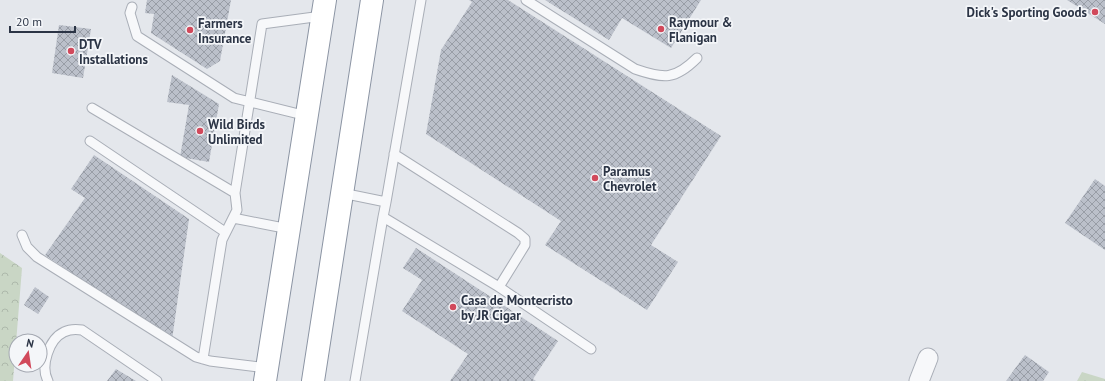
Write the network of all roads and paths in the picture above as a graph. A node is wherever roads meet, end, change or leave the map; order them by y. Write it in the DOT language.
graph roads {
  1 [pos="372,0"];
  2 [pos="421,0"];
  3 [pos="526,0"];
  4 [pos="132,7"];
  5 [pos="324,8"];
  6 [pos="697,58"];
  7 [pos="248,102"];
  8 [pos="92,108"];
  9 [pos="307,116"];
  10 [pos="90,141"];
  11 [pos="394,154"];
  12 [pos="235,193"];
  13 [pos="342,193"];
  14 [pos="386,202"];
  15 [pos="383,217"];
  16 [pos="233,218"];
  17 [pos="289,229"];
  18 [pos="225,232"];
  19 [pos="22,235"];
  20 [pos="499,287"];
  21 [pos="591,349"];
  22 [pos="928,358"];
  23 [pos="203,359"];
  24 [pos="266,374"];
  25 [pos="48,381"];
  26 [pos="157,381"];
  27 [pos="313,381"];
  28 [pos="355,381"];
  29 [pos="919,381"];
  1 -- 13 [label="highway"];
  2 -- 11 [label="lane"];
  3 -- 6 [label="lane"];
  4 -- 7 [label="lane"];
  5 -- 7 [label="lane"];
  5 -- 9 [label="highway"];
  7 -- 9 [label="lane"];
  7 -- 12 [label="lane"];
  8 -- 12 [label="lane"];
  9 -- 17 [label="highway"];
  10 -- 18 [label="lane"];
  11 -- 14 [label="lane"];
  11 -- 20 [label="lane"];
  12 -- 16 [label="lane"];
  13 -- 14 [label="lane"];
  13 -- 27 [label="highway"];
  14 -- 15 [label="lane"];
  15 -- 20 [label="lane"];
  15 -- 28 [label="lane"];
  16 -- 17 [label="lane"];
  16 -- 18 [label="lane"];
  17 -- 24 [label="highway"];
  18 -- 23 [label="lane"];
  19 -- 23 [label="lane"];
  20 -- 21 [label="lane"];
  22 -- 29 [label="street"];
  23 -- 24 [label="lane"];
  25 -- 26 [label="lane"];
}
